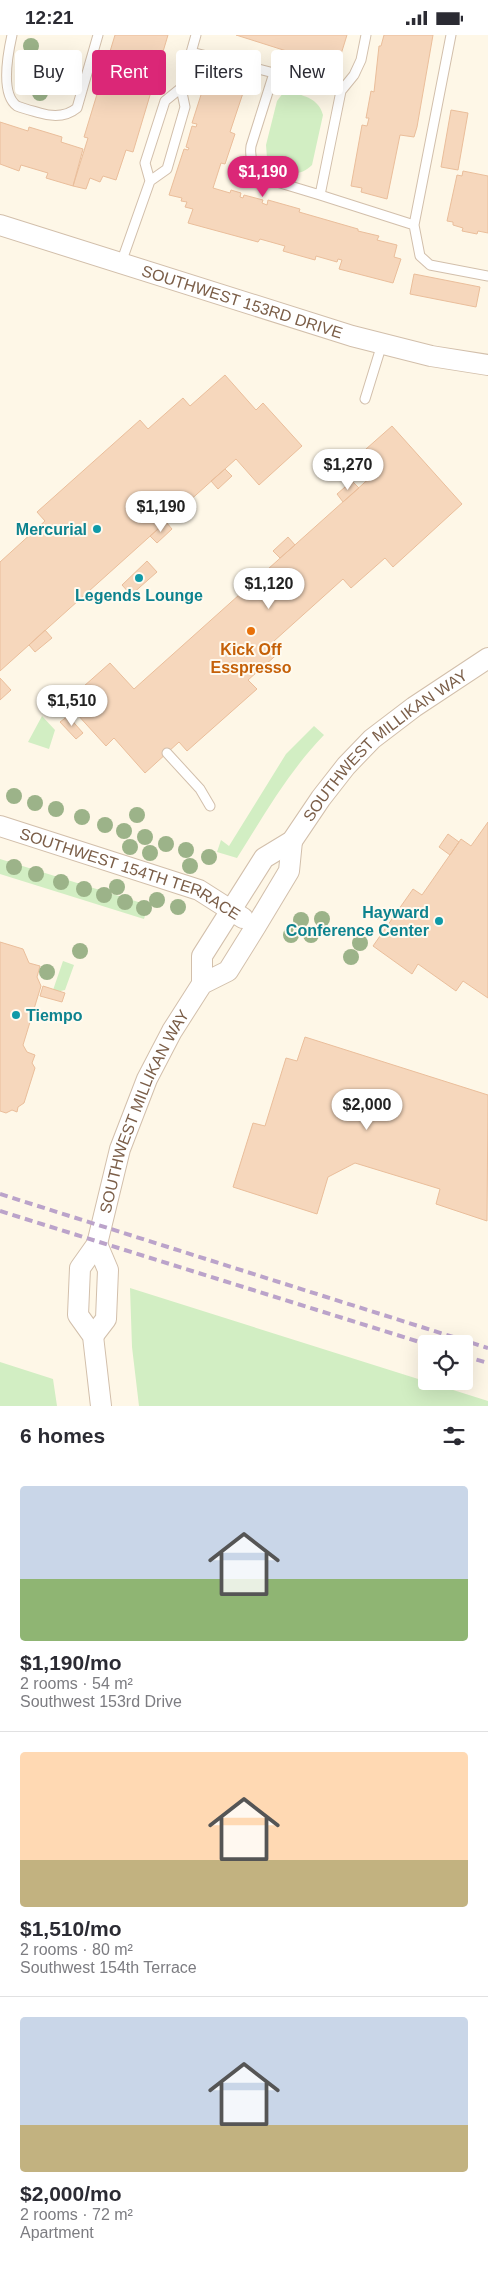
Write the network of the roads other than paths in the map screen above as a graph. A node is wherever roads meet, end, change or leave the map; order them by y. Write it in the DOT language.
graph roads {
  1 [pos="12,35"];
  2 [pos="98,35"];
  3 [pos="196,35"];
  4 [pos="366,35"];
  5 [pos="450,35"];
  6 [pos="192,50"];
  7 [pos="271,83"];
  8 [pos="343,89"];
  9 [pos="176,92"];
  10 [pos="182,95"];
  11 [pos="340,95"];
  12 [pos="150,181"];
  13 [pos="320,195"];
  14 [pos="0,225"];
  15 [pos="414,225"];
  16 [pos="121,263"];
  17 [pos="488,276"];
  18 [pos="382,344"];
  19 [pos="488,365"];
  20 [pos="365,399"];
  21 [pos="488,658"];
  22 [pos="168,753"];
  23 [pos="210,806"];
  24 [pos="0,827"];
  25 [pos="292,841"];
  26 [pos="231,910"];
  27 [pos="256,926"];
  28 [pos="202,984"];
  29 [pos="97,1244"];
  30 [pos="93,1336"];
  31 [pos="101,1406"];
  1 -- 2 [label="lane"];
  3 -- 6 [label="lane"];
  4 -- 8 [label="lane"];
  5 -- 15 [label="lane"];
  7 -- 13 [label="lane"];
  9 -- 12 [label="lane"];
  10 -- 12 [label="lane"];
  11 -- 13 [label="lane"];
  12 -- 16 [label="lane"];
  13 -- 15 [label="lane"];
  14 -- 16 [label="street, SOUTHWEST 153RD DRIVE"];
  15 -- 17 [label="lane"];
  16 -- 18 [label="street, SOUTHWEST 153RD DRIVE"];
  18 -- 19 [label="street, SOUTHWEST 153RD DRIVE"];
  18 -- 20 [label="lane"];
  21 -- 25 [label="street, SOUTHWEST MILLIKAN WAY"];
  22 -- 23 [label="lane"];
  24 -- 26 [label="street, SOUTHWEST 154TH TERRACE"];
  25 -- 26 [label="street, SOUTHWEST MILLIKAN WAY"];
  25 -- 27 [label="street, SOUTHWEST MILLIKAN WAY"];
  26 -- 27 [label="street, SOUTHWEST 154TH TERRACE"];
  26 -- 28 [label="street, SOUTHWEST MILLIKAN WAY"];
  27 -- 28 [label="street, SOUTHWEST MILLIKAN WAY"];
  28 -- 29 [label="street, SOUTHWEST MILLIKAN WAY"];
  29 -- 30 [label="street"];
  29 -- 30 [label="street, SOUTHWEST MILLIKAN WAY"];
  30 -- 31 [label="street, SOUTHWEST MILLIKAN WAY"];
}
